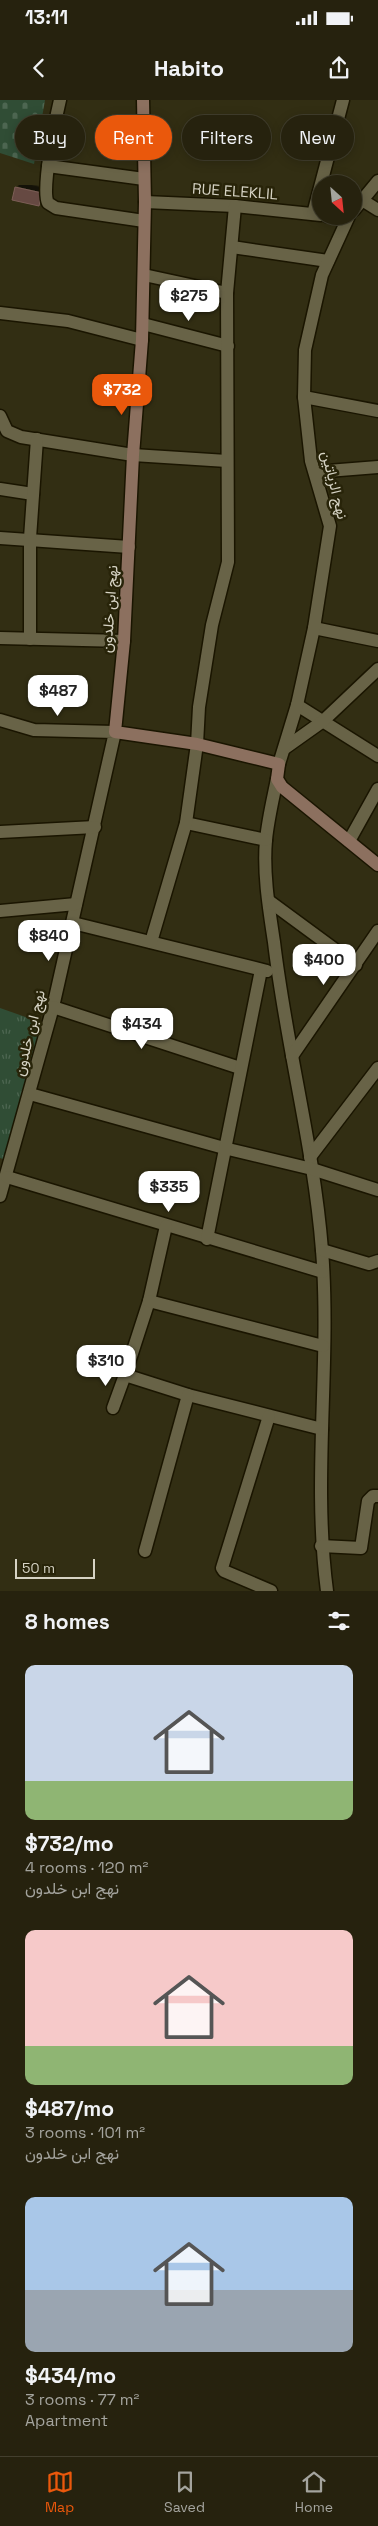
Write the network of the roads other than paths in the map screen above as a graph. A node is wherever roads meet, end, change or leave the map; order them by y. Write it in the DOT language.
graph roads {
  1 [pos="60,100"];
  2 [pos="143,100"];
  3 [pos="343,100"];
  4 [pos="48,166"];
  5 [pos="326,175"];
  6 [pos="144,180"];
  7 [pos="378,181"];
  8 [pos="362,200"];
  9 [pos="145,202"];
  10 [pos="235,206"];
  11 [pos="378,210"];
  12 [pos="362,211"];
  13 [pos="312,214"];
  14 [pos="144,222"];
  15 [pos="346,225"];
  16 [pos="232,247"];
  17 [pos="328,261"];
  18 [pos="144,275"];
  19 [pos="228,293"];
  20 [pos="0,313"];
  21 [pos="143,324"];
  22 [pos="142,340"];
  23 [pos="228,346"];
  24 [pos="304,397"];
  25 [pos="378,411"];
  26 [pos="0,416"];
  27 [pos="37,439"];
  28 [pos="133,455"];
  29 [pos="227,462"];
  30 [pos="378,467"];
  31 [pos="315,472"];
  32 [pos="0,489"];
  33 [pos="33,494"];
  34 [pos="0,538"];
  35 [pos="30,538"];
  36 [pos="129,547"];
  37 [pos="314,628"];
  38 [pos="0,638"];
  39 [pos="30,639"];
  40 [pos="124,641"];
  41 [pos="378,641"];
  42 [pos="378,669"];
  43 [pos="297,705"];
  44 [pos="0,720"];
  45 [pos="323,721"];
  46 [pos="115,732"];
  47 [pos="196,744"];
  48 [pos="285,748"];
  49 [pos="378,756"];
  50 [pos="279,764"];
  51 [pos="277,779"];
  52 [pos="378,789"];
  53 [pos="186,823"];
  54 [pos="95,826"];
  55 [pos="0,832"];
  56 [pos="266,840"];
  57 [pos="349,841"];
  58 [pos="378,865"];
  59 [pos="268,901"];
  60 [pos="76,904"];
  61 [pos="0,910"];
  62 [pos="73,923"];
  63 [pos="378,931"];
  64 [pos="151,942"];
  65 [pos="356,965"];
  66 [pos="261,970"];
  67 [pos="278,974"];
  68 [pos="53,1007"];
  69 [pos="292,1056"];
  70 [pos="240,1068"];
  71 [pos="378,1068"];
  72 [pos="30,1094"];
  73 [pos="224,1148"];
  74 [pos="311,1163"];
  75 [pos="7,1177"];
  76 [pos="378,1190"];
  77 [pos="0,1196"];
  78 [pos="166,1226"];
  79 [pos="207,1238"];
  80 [pos="322,1250"];
  81 [pos="378,1262"];
  82 [pos="323,1272"];
  83 [pos="148,1301"];
  84 [pos="323,1346"];
  85 [pos="125,1375"];
  86 [pos="188,1395"];
  87 [pos="113,1408"];
  88 [pos="269,1416"];
  89 [pos="322,1429"];
  90 [pos="378,1496"];
  91 [pos="321,1546"];
  92 [pos="145,1552"];
  93 [pos="271,1591"];
  94 [pos="326,1591"];
  1 -- 4 [label="street"];
  2 -- 6 [label="street, نهج ابن خلدون"];
  3 -- 5 [label="street"];
  4 -- 6 [label="street"];
  4 -- 14 [label="street"];
  6 -- 9 [label="street, نهج ابن خلدون"];
  7 -- 8 [label="street, نهج الزياتين"];
  9 -- 10 [label="street, RUE ELEKLIL"];
  9 -- 14 [label="street, نهج ابن خلدون"];
  10 -- 13 [label="street, RUE ELEKLIL"];
  10 -- 16 [label="street"];
  11 -- 12 [label="street"];
  14 -- 18 [label="street, نهج ابن خلدون"];
  15 -- 17 [label="street, نهج الزياتين"];
  16 -- 17 [label="street"];
  16 -- 19 [label="street"];
  17 -- 24 [label="street, نهج الزياتين"];
  18 -- 19 [label="street"];
  18 -- 21 [label="street, نهج ابن خلدون"];
  19 -- 23 [label="street"];
  20 -- 22 [label="street"];
  21 -- 22 [label="street, نهج ابن خلدون"];
  21 -- 23 [label="street"];
  22 -- 28 [label="street, نهج ابن خلدون"];
  23 -- 29 [label="street"];
  24 -- 25 [label="street"];
  24 -- 31 [label="street, نهج الزياتين"];
  26 -- 27 [label="street"];
  27 -- 28 [label="street"];
  27 -- 33 [label="street"];
  28 -- 29 [label="street"];
  28 -- 36 [label="street, نهج ابن خلدون"];
  29 -- 47 [label="street"];
  30 -- 31 [label="street"];
  31 -- 37 [label="street, نهج الزياتين"];
  32 -- 33 [label="street"];
  33 -- 35 [label="street"];
  34 -- 35 [label="street"];
  35 -- 36 [label="street"];
  35 -- 39 [label="street"];
  36 -- 40 [label="street, نهج ابن خلدون"];
  37 -- 41 [label="street"];
  37 -- 43 [label="street, نهج الزياتين"];
  38 -- 39 [label="street"];
  39 -- 40 [label="street"];
  40 -- 46 [label="street, نهج ابن خلدون"];
  42 -- 45 [label="street"];
  43 -- 45 [label="street"];
  43 -- 48 [label="street, نهج الزياتين"];
  44 -- 46 [label="street"];
  45 -- 48 [label="street"];
  45 -- 49 [label="street"];
  46 -- 47 [label="street"];
  46 -- 54 [label="street, نهج ابن خلدون"];
  47 -- 50 [label="street"];
  47 -- 53 [label="street"];
  48 -- 50 [label="street, نهج الزياتين"];
  50 -- 51 [label="street"];
  51 -- 56 [label="street"];
  51 -- 57 [label="street"];
  52 -- 57 [label="street"];
  53 -- 56 [label="street"];
  53 -- 64 [label="street"];
  54 -- 55 [label="street"];
  54 -- 60 [label="street, نهج ابن خلدون"];
  56 -- 59 [label="street"];
  57 -- 58 [label="street"];
  59 -- 65 [label="street"];
  59 -- 67 [label="street"];
  60 -- 61 [label="street"];
  60 -- 62 [label="street, نهج ابن خلدون"];
  62 -- 64 [label="street"];
  62 -- 68 [label="street, نهج ابن خلدون"];
  63 -- 65 [label="street"];
  64 -- 66 [label="street"];
  65 -- 69 [label="street"];
  66 -- 67 [label="street"];
  66 -- 70 [label="street"];
  67 -- 69 [label="street"];
  68 -- 70 [label="street"];
  68 -- 72 [label="street, نهج ابن خلدون"];
  69 -- 74 [label="street"];
  70 -- 73 [label="street"];
  71 -- 74 [label="street"];
  72 -- 73 [label="street"];
  72 -- 75 [label="street, نهج ابن خلدون"];
  73 -- 74 [label="street"];
  73 -- 79 [label="street"];
  74 -- 76 [label="street"];
  74 -- 80 [label="street"];
  75 -- 77 [label="street, نهج ابن خلدون"];
  75 -- 78 [label="street"];
  78 -- 79 [label="street"];
  78 -- 83 [label="street"];
  79 -- 82 [label="street"];
  80 -- 81 [label="street"];
  80 -- 82 [label="street"];
  82 -- 84 [label="street"];
  83 -- 84 [label="street"];
  83 -- 85 [label="street"];
  84 -- 89 [label="street"];
  85 -- 86 [label="street"];
  85 -- 87 [label="street"];
  86 -- 88 [label="street"];
  86 -- 92 [label="street"];
  88 -- 89 [label="street"];
  88 -- 93 [label="street"];
  89 -- 91 [label="street"];
  90 -- 91 [label="street"];
  91 -- 94 [label="street"];
}
